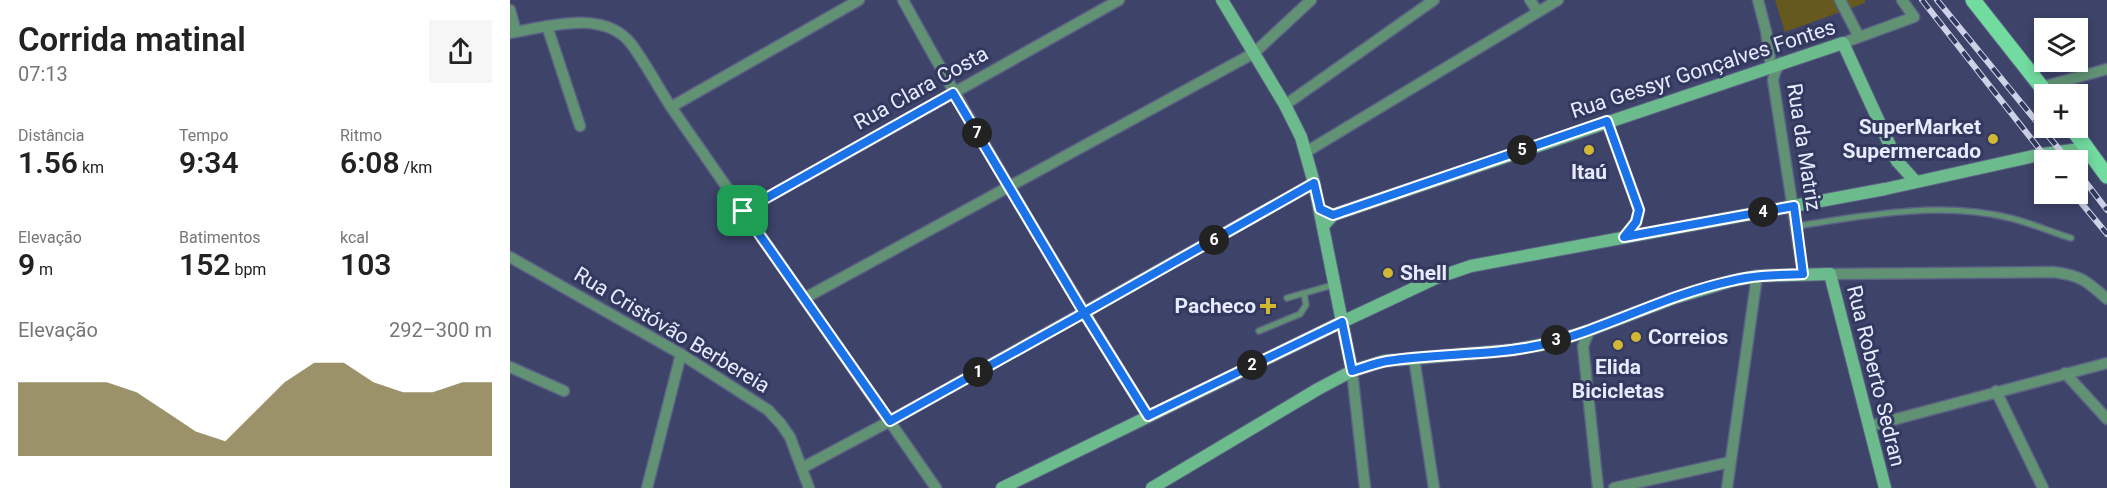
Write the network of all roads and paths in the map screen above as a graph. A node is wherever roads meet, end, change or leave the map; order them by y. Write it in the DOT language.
graph roads {
  1 [pos="859,0"];
  2 [pos="903,0"];
  3 [pos="1119,0"];
  4 [pos="1222,0"];
  5 [pos="1311,0"];
  6 [pos="1434,0"];
  7 [pos="1530,0"];
  8 [pos="1558,0"];
  9 [pos="1758,0"];
  10 [pos="1840,0"];
  11 [pos="1902,0"];
  12 [pos="1973,0"];
  13 [pos="510,10"];
  14 [pos="1538,12"];
  15 [pos="548,26"];
  16 [pos="513,33"];
  17 [pos="1859,37"];
  18 [pos="1843,43"];
  19 [pos="1254,53"];
  20 [pos="1776,65"];
  21 [pos="2107,69"];
  22 [pos="2039,84"];
  23 [pos="2064,84"];
  24 [pos="953,93"];
  25 [pos="1286,105"];
  26 [pos="671,107"];
  27 [pos="1607,121"];
  28 [pos="580,126"];
  29 [pos="2078,138"];
  30 [pos="1306,152"];
  31 [pos="2090,153"];
  32 [pos="2034,157"];
  33 [pos="1897,161"];
  34 [pos="2107,176"];
  35 [pos="1915,181"];
  36 [pos="1314,183"];
  37 [pos="1009,187"];
  38 [pos="1885,189"];
  39 [pos="1794,206"];
  40 [pos="1320,209"];
  41 [pos="743,211"];
  42 [pos="1333,215"];
  43 [pos="1323,226"];
  44 [pos="1797,226"];
  45 [pos="1624,237"];
  46 [pos="2071,238"];
  47 [pos="510,257"];
  48 [pos="1803,274"];
  49 [pos="1830,274"];
  50 [pos="1757,276"];
  51 [pos="1333,285"];
  52 [pos="1304,293"];
  53 [pos="805,298"];
  54 [pos="1287,298"];
  55 [pos="2107,299"];
  56 [pos="1084,313"];
  57 [pos="1342,322"];
  58 [pos="1259,331"];
  59 [pos="1589,331"];
  60 [pos="1573,336"];
  61 [pos="1583,346"];
  62 [pos="681,354"];
  63 [pos="1414,358"];
  64 [pos="2107,363"];
  65 [pos="510,368"];
  66 [pos="1352,371"];
  67 [pos="2065,373"];
  68 [pos="564,391"];
  69 [pos="1996,391"];
  70 [pos="1148,416"];
  71 [pos="2107,419"];
  72 [pos="890,421"];
  73 [pos="1870,426"];
  74 [pos="1730,462"];
  75 [pos="802,468"];
  76 [pos="647,488"];
  77 [pos="809,488"];
  78 [pos="936,488"];
  79 [pos="1002,488"];
  80 [pos="1152,488"];
  81 [pos="1365,488"];
  82 [pos="1434,488"];
  83 [pos="1598,488"];
  84 [pos="1614,488"];
  85 [pos="1727,488"];
  86 [pos="1885,488"];
  87 [pos="2043,488"];
  1 -- 26 [label="street"];
  2 -- 24 [label="street"];
  3 -- 24 [label="street, Rua Clara Costa"];
  4 -- 19 [label="main road"];
  5 -- 19 [label="street"];
  6 -- 25 [label="street"];
  7 -- 14 [label="street"];
  8 -- 14 [label="street"];
  9 -- 20 [label="street, Rua da Matriz"];
  10 -- 17 [label="street"];
  11 -- 17 [label="street, Rua Gessyr Gonçalves Fontes"];
  12 -- 22 [label="main road"];
  13 -- 16 [label="street"];
  14 -- 30 [label="street"];
  15 -- 16 [label="street"];
  15 -- 26 [label="street"];
  15 -- 28 [label="street"];
  17 -- 18 [label="street, Rua Gessyr Gonçalves Fontes"];
  18 -- 20 [label="main road, Rua Gessyr Gonçalves Fontes"];
  18 -- 33 [label="main road"];
  19 -- 25 [label="main road"];
  19 -- 37 [label="street"];
  20 -- 27 [label="main road, Rua Gessyr Gonçalves Fontes"];
  20 -- 39 [label="street, Rua da Matriz"];
  21 -- 23 [label="street"];
  24 -- 37 [label="street"];
  24 -- 41 [label="street, Rua Clara Costa"];
  25 -- 30 [label="main road"];
  26 -- 41 [label="street"];
  27 -- 42 [label="main road, Rua Gessyr Gonçalves Fontes"];
  27 -- 45 [label="street"];
  29 -- 31 [label="main road"];
  30 -- 36 [label="main road"];
  31 -- 34 [label="main road"];
  32 -- 35 [label="main road"];
  33 -- 35 [label="main road"];
  33 -- 38 [label="main road"];
  35 -- 38 [label="main road"];
  36 -- 40 [label="main road"];
  36 -- 56 [label="street"];
  37 -- 53 [label="street"];
  37 -- 56 [label="street"];
  38 -- 39 [label="main road"];
  39 -- 44 [label="street, Rua da Matriz"];
  39 -- 45 [label="main road"];
  40 -- 42 [label="main road"];
  40 -- 43 [label="main road"];
  41 -- 53 [label="street"];
  42 -- 43 [label="main road, Rua Gessyr Gonçalves Fontes"];
  43 -- 51 [label="main road"];
  44 -- 46 [label="lane"];
  44 -- 48 [label="street, Rua da Matriz"];
  45 -- 57 [label="main road"];
  47 -- 62 [label="street, Rua Cristóvão Berbereia"];
  48 -- 49 [label="main road"];
  48 -- 50 [label="main road"];
  49 -- 55 [label="street"];
  49 -- 73 [label="main road, Rua Roberto Sedran"];
  50 -- 59 [label="main road"];
  50 -- 74 [label="street"];
  51 -- 52 [label="lane"];
  51 -- 57 [label="main road"];
  52 -- 54 [label="lane"];
  52 -- 58 [label="lane"];
  53 -- 72 [label="street"];
  56 -- 70 [label="street"];
  56 -- 72 [label="street"];
  57 -- 66 [label="main road"];
  57 -- 70 [label="main road"];
  59 -- 60 [label="main road"];
  59 -- 61 [label="street"];
  60 -- 61 [label="street"];
  60 -- 63 [label="main road"];
  61 -- 83 [label="street"];
  62 -- 75 [label="street, Rua Cristóvão Berbereia"];
  62 -- 76 [label="street"];
  63 -- 66 [label="main road"];
  63 -- 82 [label="street"];
  64 -- 67 [label="street"];
  65 -- 68 [label="street"];
  66 -- 80 [label="main road"];
  66 -- 81 [label="street"];
  67 -- 69 [label="street"];
  67 -- 71 [label="street"];
  69 -- 73 [label="street"];
  69 -- 87 [label="street"];
  70 -- 79 [label="main road"];
  72 -- 75 [label="street"];
  72 -- 78 [label="street"];
  73 -- 86 [label="main road, Rua Roberto Sedran"];
  74 -- 84 [label="street"];
  74 -- 85 [label="street"];
  75 -- 77 [label="street, Rua Cristóvão Berbereia"];
}
